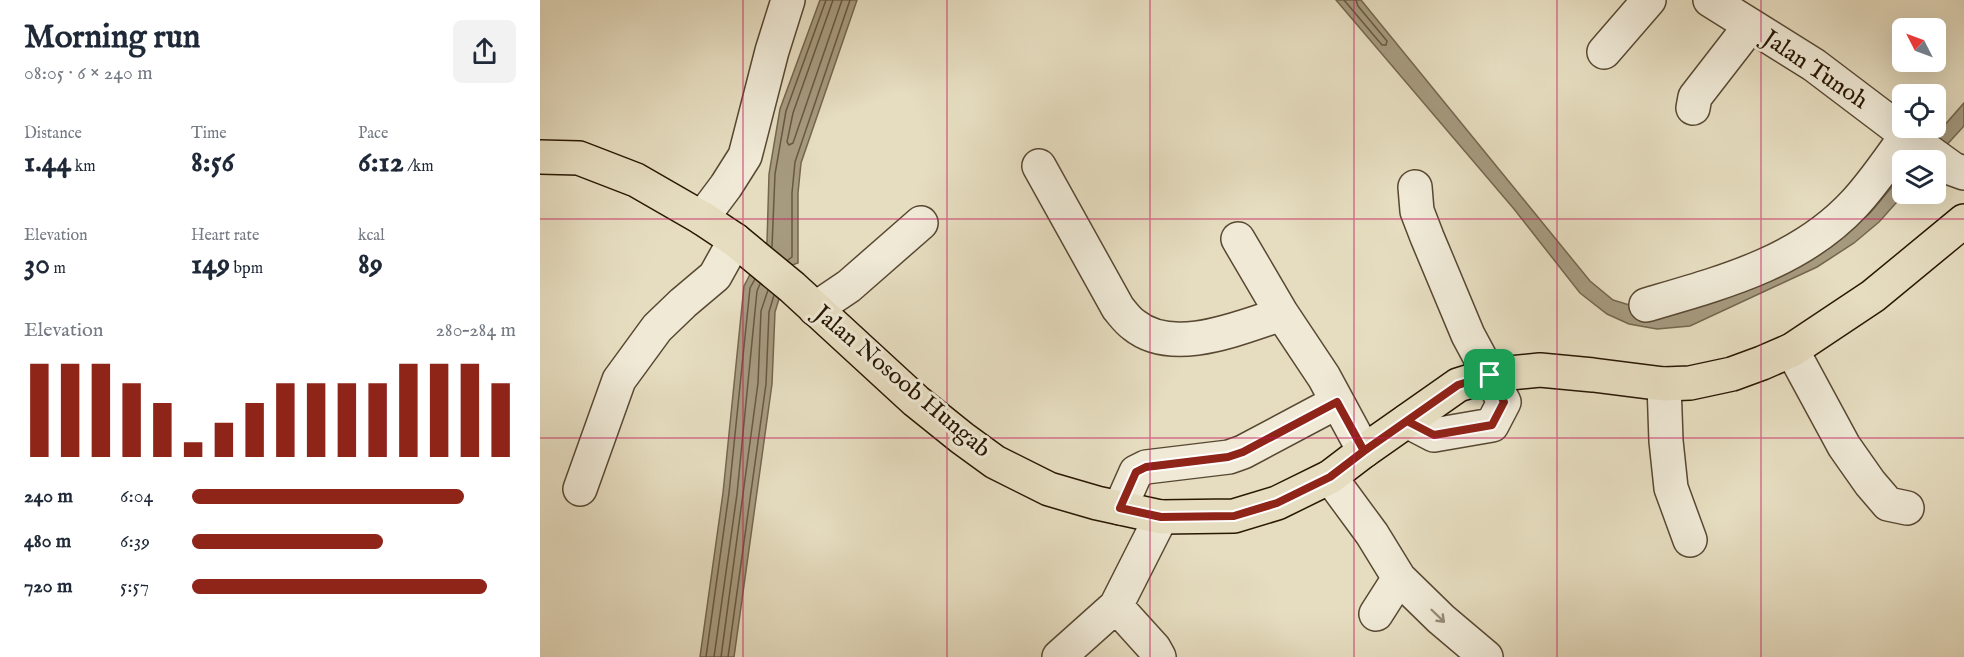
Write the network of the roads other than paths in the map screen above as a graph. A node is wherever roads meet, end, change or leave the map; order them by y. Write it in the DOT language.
graph roads {
  1 [pos="788,0"];
  2 [pos="1649,0"];
  3 [pos="1710,0"];
  4 [pos="1750,26"];
  5 [pos="1604,52"];
  6 [pos="1693,108"];
  7 [pos="1912,139"];
  8 [pos="540,156"];
  9 [pos="1039,166"];
  10 [pos="1959,171"];
  11 [pos="1416,187"];
  12 [pos="702,218"];
  13 [pos="1964,220"];
  14 [pos="921,223"];
  15 [pos="1238,238"];
  16 [pos="743,248"];
  17 [pos="1646,305"];
  18 [pos="814,309"];
  19 [pos="1282,314"];
  20 [pos="1792,350"];
  21 [pos="1490,375"];
  22 [pos="1664,384"];
  23 [pos="1337,402"];
  24 [pos="1407,421"];
  25 [pos="1364,451"];
  26 [pos="1330,477"];
  27 [pos="580,489"];
  28 [pos="1120,508"];
  29 [pos="1907,508"];
  30 [pos="1161,517"];
  31 [pos="1690,540"];
  32 [pos="1399,578"];
  33 [pos="1116,606"];
  34 [pos="1376,614"];
  35 [pos="1482,655"];
  36 [pos="1059,657"];
  37 [pos="1159,657"];
  1 -- 12 [label="street"];
  2 -- 5 [label="street"];
  3 -- 4 [label="street, Jalan Tunoh"];
  4 -- 6 [label="street"];
  4 -- 7 [label="street, Jalan Tunoh"];
  7 -- 10 [label="street, Jalan Tunoh"];
  7 -- 17 [label="street"];
  8 -- 12 [label="main road, Jalan Nosoob Hungab"];
  9 -- 19 [label="street"];
  11 -- 21 [label="street"];
  12 -- 16 [label="main road, Jalan Nosoob Hungab"];
  13 -- 20 [label="main road, Jalan Nosoob Hungab"];
  14 -- 18 [label="street"];
  15 -- 19 [label="street"];
  16 -- 18 [label="main road, Jalan Nosoob Hungab"];
  16 -- 27 [label="street"];
  18 -- 28 [label="main road, Jalan Nosoob Hungab"];
  19 -- 23 [label="street"];
  20 -- 22 [label="main road, Jalan Nosoob Hungab"];
  20 -- 29 [label="street"];
  21 -- 22 [label="main road, Jalan Nosoob Hungab"];
  21 -- 24 [label="main road, Jalan Nosoob Hungab"];
  21 -- 24 [label="street"];
  22 -- 31 [label="street"];
  23 -- 25 [label="street"];
  23 -- 28 [label="street"];
  24 -- 25 [label="main road, Jalan Nosoob Hungab"];
  25 -- 26 [label="main road, Jalan Nosoob Hungab"];
  26 -- 30 [label="main road, Jalan Nosoob Hungab"];
  26 -- 32 [label="street"];
  28 -- 30 [label="main road, Jalan Nosoob Hungab"];
  30 -- 33 [label="street"];
  32 -- 34 [label="street"];
  32 -- 35 [label="street, one-way"];
  33 -- 36 [label="street"];
  33 -- 37 [label="street"];
}
